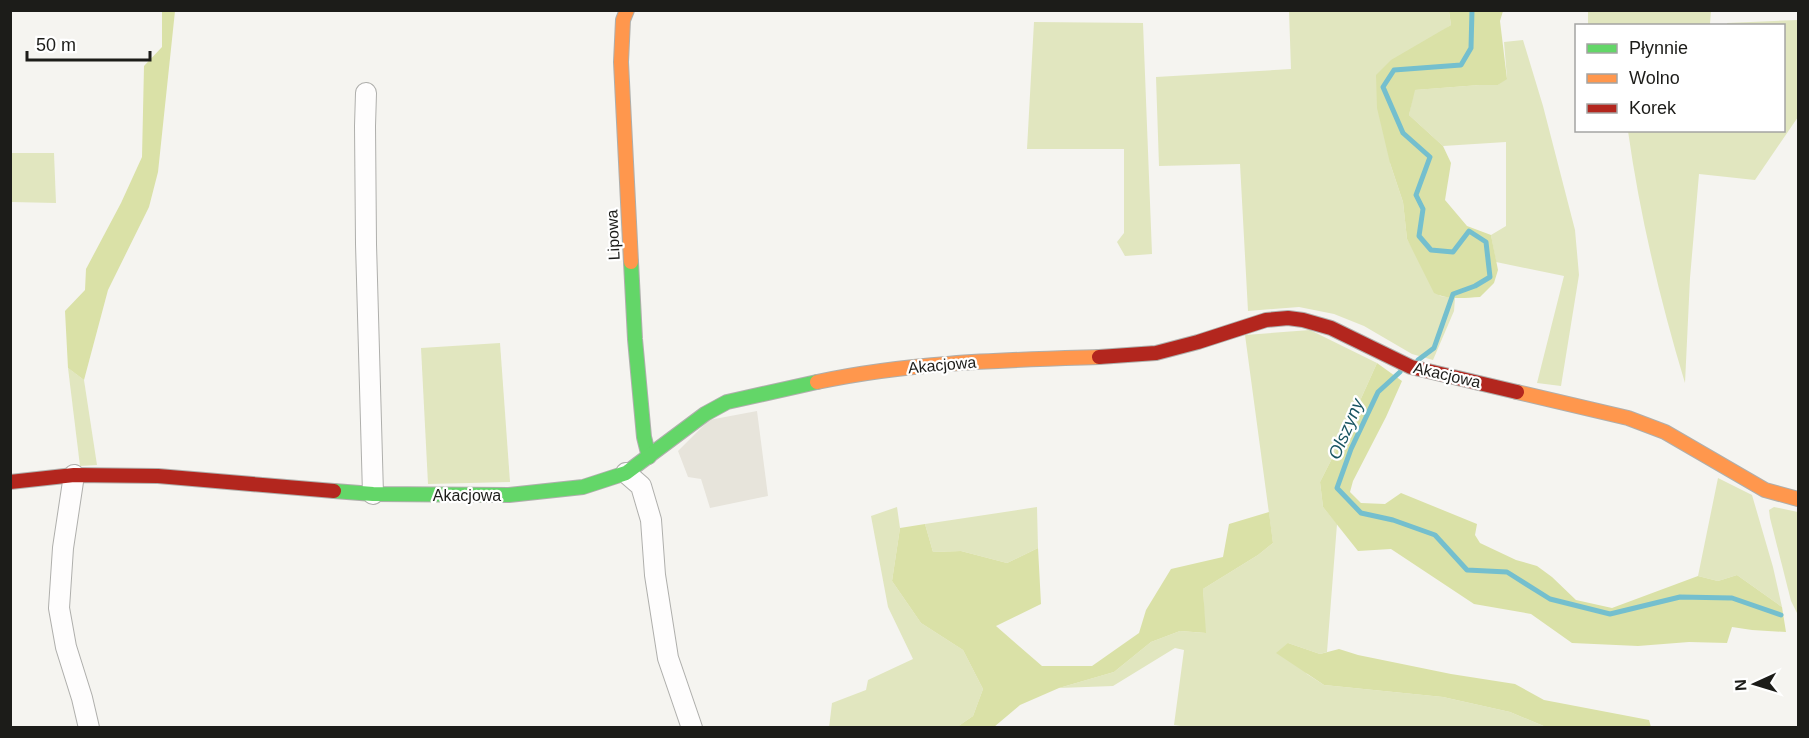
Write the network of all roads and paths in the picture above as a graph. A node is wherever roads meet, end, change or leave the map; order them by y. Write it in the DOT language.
graph roads {
  1 [pos="627,10"];
  2 [pos="366,93"];
  3 [pos="648,458"];
  4 [pos="626,473"];
  5 [pos="74,476"];
  6 [pos="10,482"];
  7 [pos="373,494"];
  8 [pos="1798,499"];
  9 [pos="89,728"];
  10 [pos="692,728"];
  1 -- 3 [label="street, Lipowa"];
  2 -- 7 [label="street"];
  3 -- 4 [label="street, Akacjowa"];
  3 -- 8 [label="street, Akacjowa"];
  4 -- 7 [label="street, Akacjowa"];
  4 -- 10 [label="street"];
  5 -- 6 [label="street, Akacjowa"];
  5 -- 7 [label="street, Akacjowa"];
  5 -- 9 [label="street"];
}
